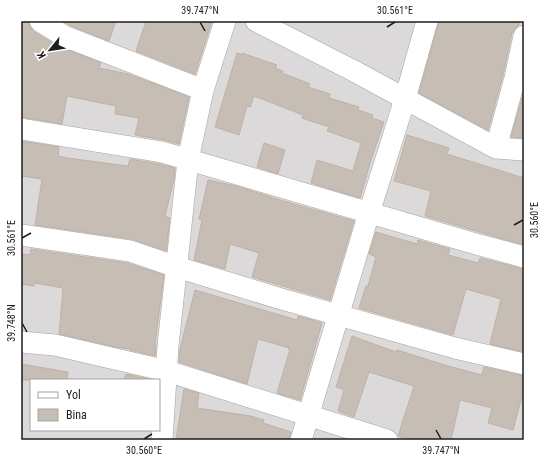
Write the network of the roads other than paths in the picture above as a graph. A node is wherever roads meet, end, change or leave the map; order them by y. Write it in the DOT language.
graph roads {
  1 [pos="40,21"];
  2 [pos="225,21"];
  3 [pos="256,21"];
  4 [pos="427,21"];
  5 [pos="524,36"];
  6 [pos="203,90"];
  7 [pos="405,98"];
  8 [pos="21,129"];
  9 [pos="496,148"];
  10 [pos="524,150"];
  11 [pos="188,160"];
  12 [pos="369,213"];
  13 [pos="21,235"];
  14 [pos="524,257"];
  15 [pos="177,267"];
  16 [pos="339,315"];
  17 [pos="21,342"];
  18 [pos="524,364"];
  19 [pos="167,371"];
  20 [pos="309,416"];
  21 [pos="162,440"];
  22 [pos="301,440"];
  23 [pos="387,440"];
  1 -- 6 [label="street"];
  2 -- 6 [label="street"];
  3 -- 7 [label="street"];
  4 -- 7 [label="street"];
  5 -- 9 [label="street"];
  6 -- 11 [label="street"];
  7 -- 9 [label="street"];
  7 -- 12 [label="street"];
  8 -- 11 [label="street"];
  9 -- 10 [label="street"];
  11 -- 12 [label="street"];
  11 -- 15 [label="street"];
  12 -- 14 [label="street"];
  12 -- 16 [label="street"];
  13 -- 15 [label="street"];
  15 -- 16 [label="street"];
  15 -- 19 [label="street"];
  16 -- 18 [label="street"];
  16 -- 20 [label="street"];
  17 -- 19 [label="street"];
  19 -- 20 [label="street"];
  19 -- 21 [label="street"];
  20 -- 22 [label="street"];
  20 -- 23 [label="street"];
}
